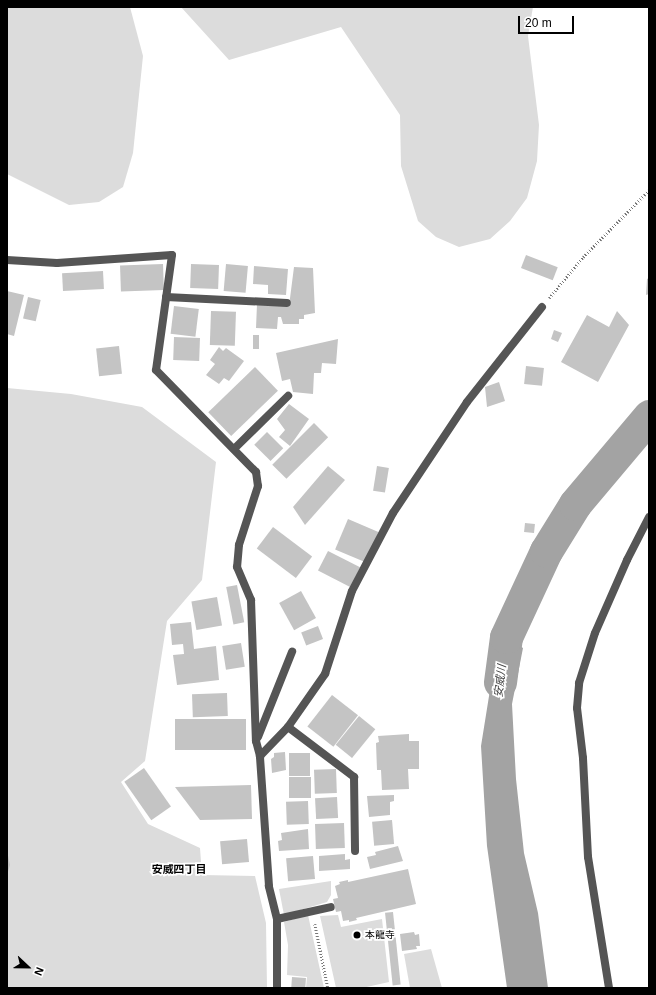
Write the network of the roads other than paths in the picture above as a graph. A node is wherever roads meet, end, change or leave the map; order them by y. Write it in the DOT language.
graph roads {
  1 [pos="7,260"];
  2 [pos="166,297"];
  3 [pos="287,303"];
  4 [pos="542,307"];
  5 [pos="288,396"];
  6 [pos="234,450"];
  7 [pos="649,517"];
  8 [pos="292,652"];
  9 [pos="288,727"];
  10 [pos="256,742"];
  11 [pos="260,756"];
  12 [pos="356,851"];
  13 [pos="330,907"];
  14 [pos="276,919"];
  15 [pos="277,988"];
  16 [pos="609,988"];
  1 -- 2 [label="street"];
  2 -- 3 [label="street"];
  2 -- 6 [label="street"];
  4 -- 9 [label="street"];
  5 -- 6 [label="street"];
  6 -- 10 [label="street"];
  7 -- 16 [label="street"];
  8 -- 10 [label="street"];
  9 -- 11 [label="street"];
  9 -- 12 [label="street"];
  10 -- 11 [label="street"];
  11 -- 14 [label="street"];
  13 -- 14 [label="street"];
  14 -- 15 [label="street"];
}
